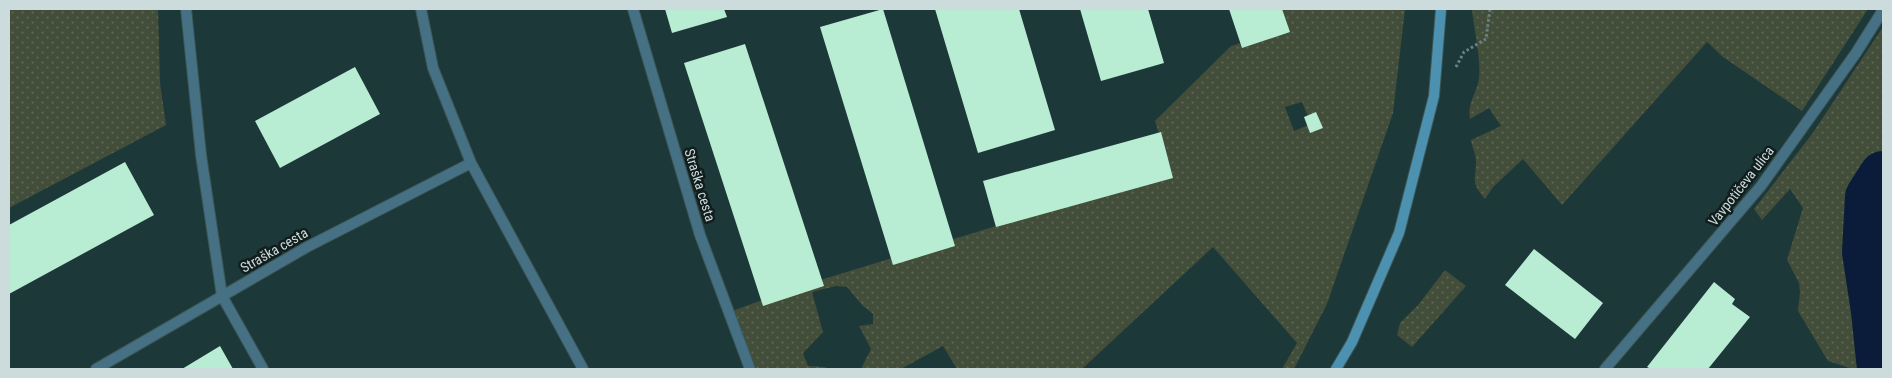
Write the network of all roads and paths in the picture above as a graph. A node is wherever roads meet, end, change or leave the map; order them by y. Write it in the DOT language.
graph roads {
  1 [pos="186,9"];
  2 [pos="421,9"];
  3 [pos="633,9"];
  4 [pos="1441,9"];
  5 [pos="1883,10"];
  6 [pos="471,163"];
  7 [pos="222,296"];
  8 [pos="748,368"];
  9 [pos="96,369"];
  10 [pos="263,369"];
  11 [pos="583,369"];
  12 [pos="1336,369"];
  13 [pos="1605,369"];
  1 -- 7 [label="street"];
  2 -- 6 [label="street"];
  3 -- 8 [label="street, Straška cesta"];
  4 -- 12 [label="street"];
  5 -- 13 [label="street, Vavpotičeva ulica"];
  6 -- 7 [label="street, Straška cesta"];
  6 -- 11 [label="street"];
  7 -- 9 [label="street, Straška cesta"];
  7 -- 10 [label="street"];
}
